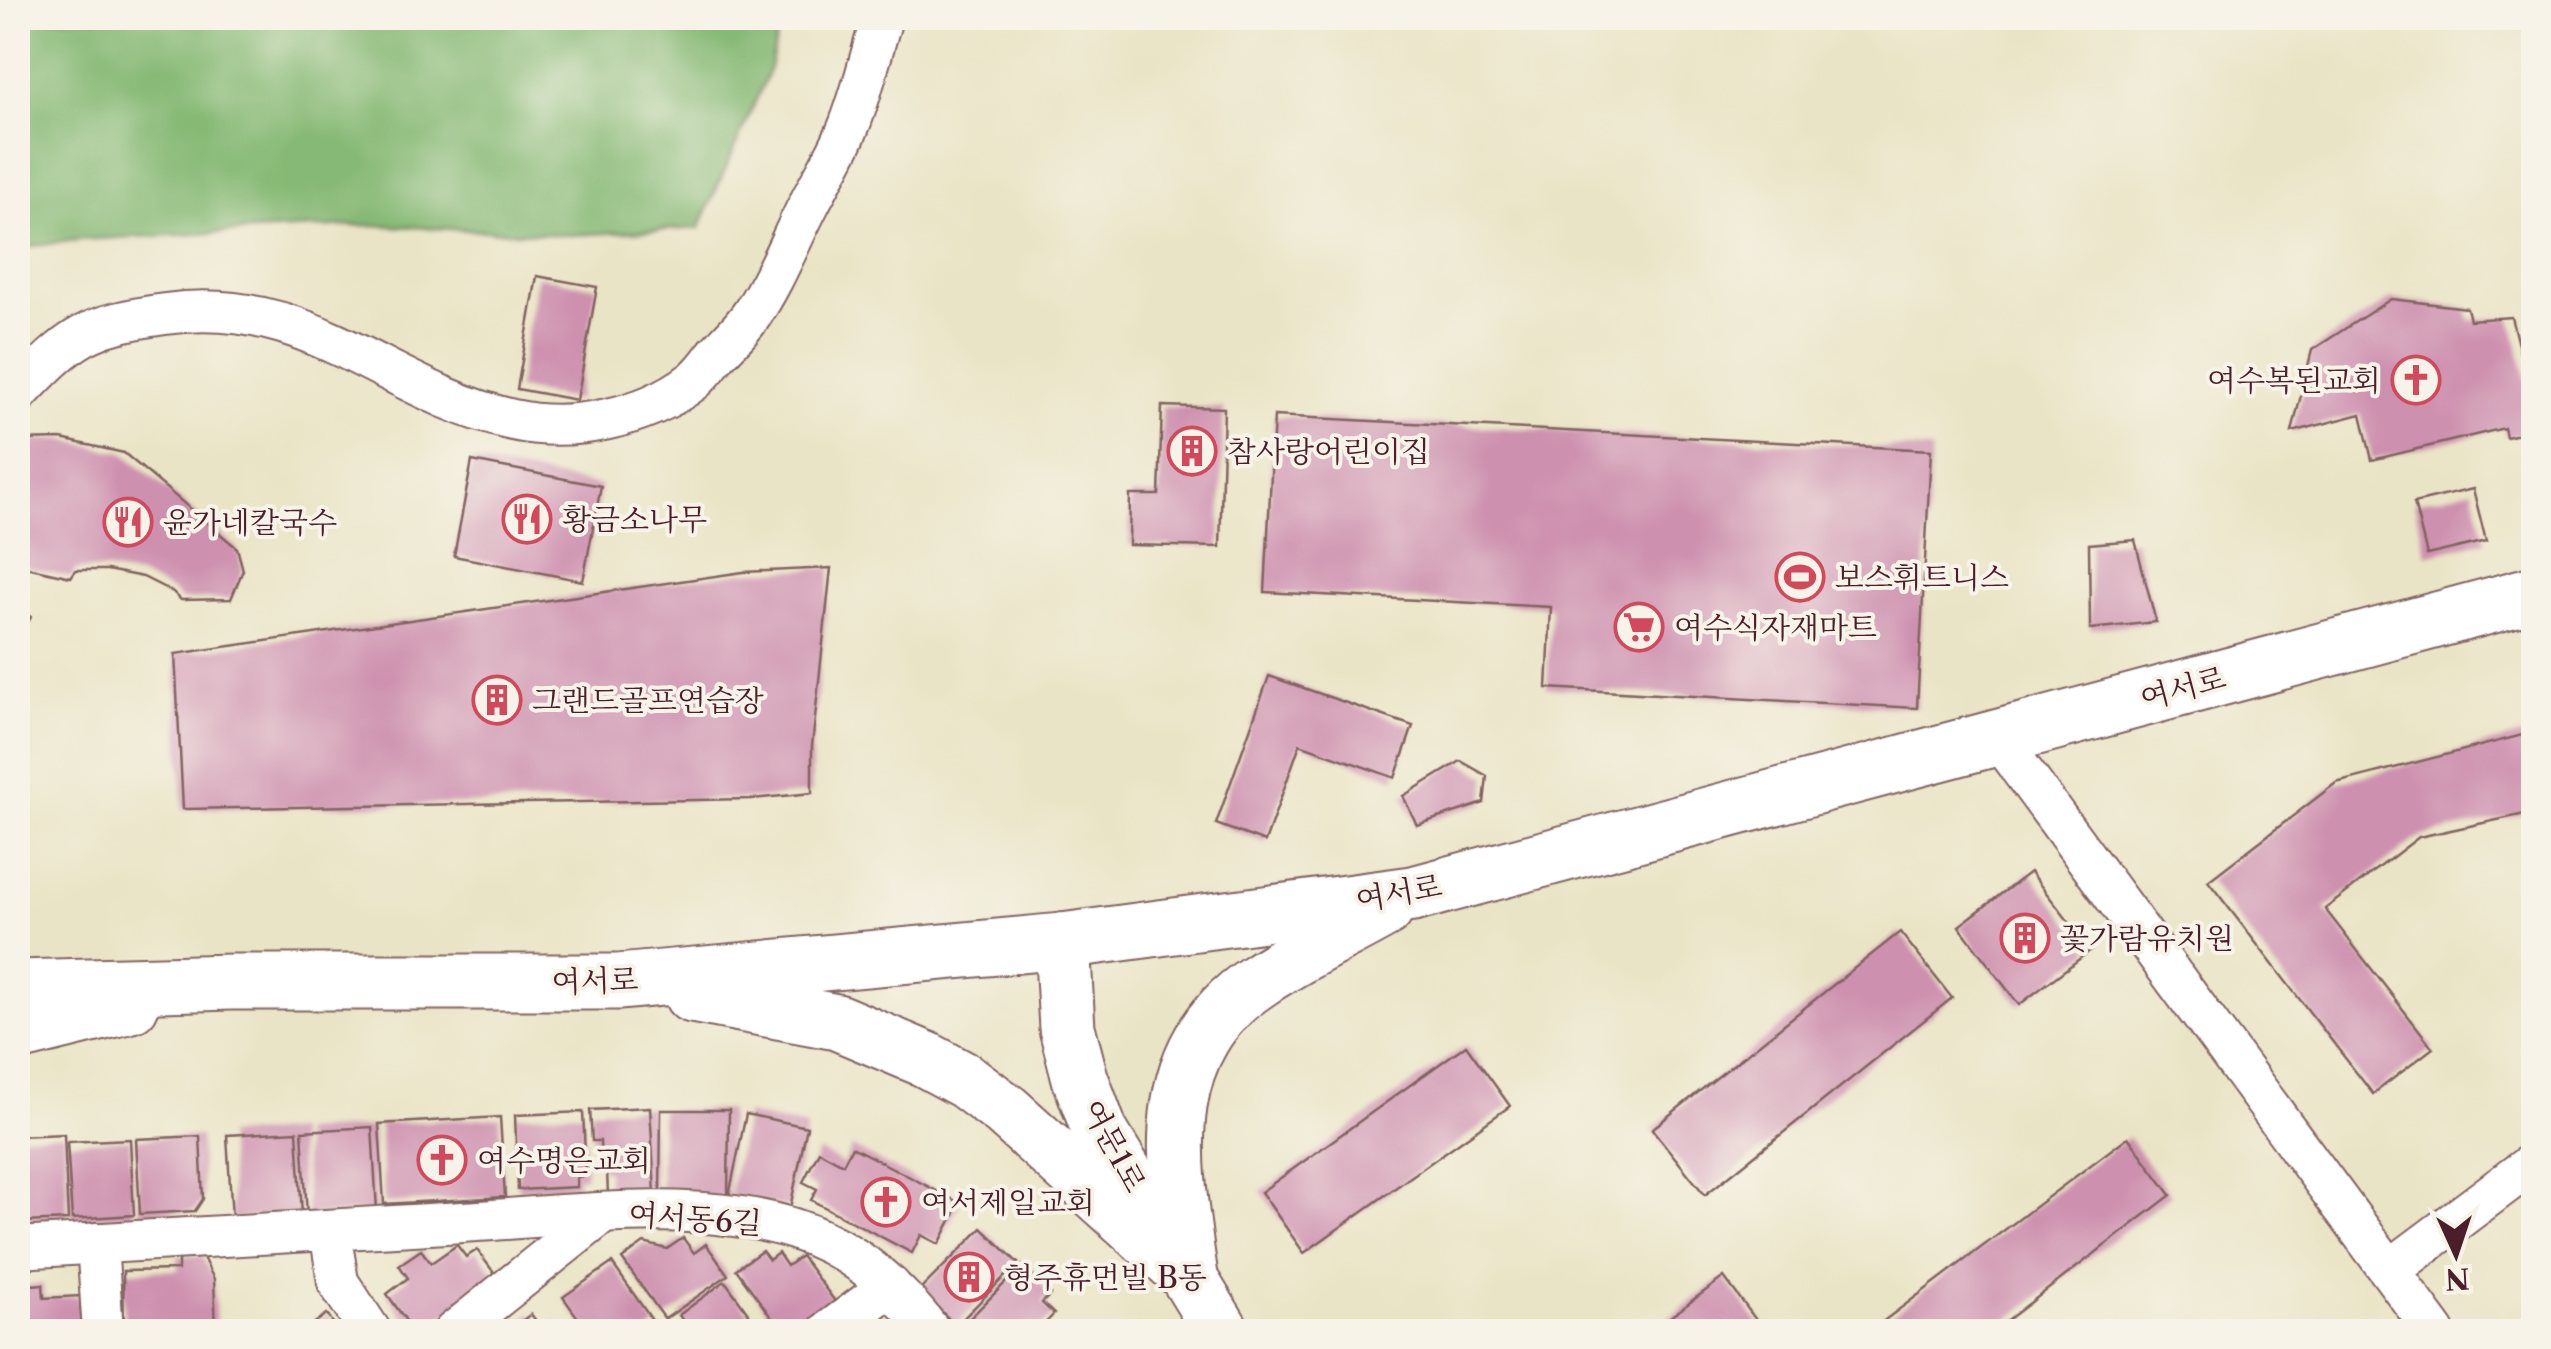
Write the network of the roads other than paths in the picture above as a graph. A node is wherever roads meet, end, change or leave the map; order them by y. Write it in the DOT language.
graph roads {
  1 [pos="882,18"];
  2 [pos="18,393"];
  3 [pos="2534,594"];
  4 [pos="1998,738"];
  5 [pos="1413,894"];
  6 [pos="1062,940"];
  7 [pos="18,955"];
  8 [pos="618,982"];
  9 [pos="18,988"];
  10 [pos="111,997"];
  11 [pos="18,1010"];
  12 [pos="18,1033"];
  13 [pos="2534,1162"];
  14 [pos="603,1213"];
  15 [pos="330,1230"];
  16 [pos="97,1243"];
  17 [pos="18,1248"];
  18 [pos="2390,1270"];
  19 [pos="1190,1277"];
  20 [pos="890,1286"];
  21 [pos="103,1332"];
  22 [pos="370,1332"];
  23 [pos="454,1332"];
  24 [pos="828,1332"];
  25 [pos="931,1332"];
  26 [pos="1222,1332"];
  27 [pos="2435,1332"];
  1 -- 2 [label="street"];
  3 -- 4 [label="street, 여서로"];
  4 -- 5 [label="street, 여서로"];
  4 -- 18 [label="street"];
  5 -- 6 [label="street, 여서로"];
  5 -- 19 [label="street"];
  6 -- 8 [label="street, 여서로"];
  6 -- 19 [label="street, 여문1로"];
  7 -- 10 [label="street"];
  8 -- 10 [label="street, 여서로"];
  8 -- 19 [label="street"];
  9 -- 10 [label="street, 여서로"];
  10 -- 11 [label="street, 여서로"];
  10 -- 12 [label="street, 여서로"];
  13 -- 18 [label="street"];
  14 -- 15 [label="street, 여서동6길"];
  14 -- 20 [label="street, 여서동6길"];
  14 -- 23 [label="street, 여서동6길"];
  15 -- 16 [label="street, 여서동6길"];
  15 -- 22 [label="street"];
  16 -- 17 [label="street, 여서동6길"];
  16 -- 21 [label="street"];
  18 -- 27 [label="street"];
  19 -- 26 [label="street, 여문1로"];
  20 -- 24 [label="street"];
  20 -- 25 [label="street, 여서동6길"];
}
